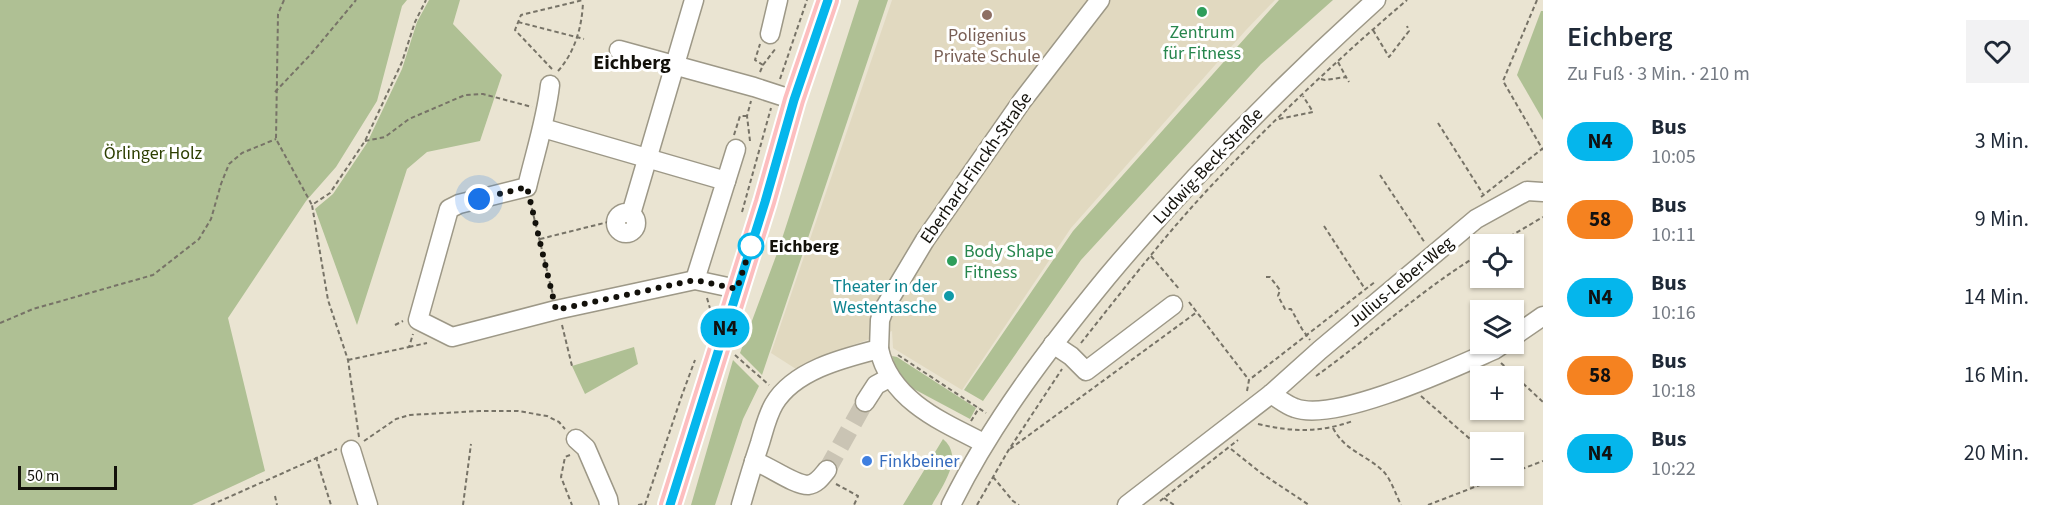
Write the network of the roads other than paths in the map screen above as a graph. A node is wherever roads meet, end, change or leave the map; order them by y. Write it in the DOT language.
graph roads {
  1 [pos="694,0"];
  2 [pos="778,0"];
  3 [pos="828,0"];
  4 [pos="1100,0"];
  5 [pos="1376,0"];
  6 [pos="770,34"];
  7 [pos="619,50"];
  8 [pos="674,64"];
  9 [pos="549,85"];
  10 [pos="794,100"];
  11 [pos="543,128"];
  12 [pos="736,149"];
  13 [pos="654,161"];
  14 [pos="726,181"];
  15 [pos="1543,192"];
  16 [pos="623,217"];
  17 [pos="695,280"];
  18 [pos="737,289"];
  19 [pos="1173,304"];
  20 [pos="1543,315"];
  21 [pos="1524,329"];
  22 [pos="1053,344"];
  23 [pos="879,349"];
  24 [pos="1485,354"];
  25 [pos="890,378"];
  26 [pos="1271,394"];
  27 [pos="865,402"];
  28 [pos="984,443"];
  29 [pos="581,444"];
  30 [pos="343,449"];
  31 [pos="754,461"];
  32 [pos="829,476"];
  33 [pos="368,505"];
  34 [pos="609,505"];
  35 [pos="670,505"];
  36 [pos="741,505"];
  37 [pos="951,505"];
  38 [pos="1127,505"];
  1 -- 8 [label="street"];
  2 -- 6 [label="street"];
  3 -- 10 [label="main road"];
  4 -- 23 [label="street, Eberhard-Finckh-Straße"];
  5 -- 22 [label="street, Ludwig-Beck-Straße"];
  7 -- 8 [label="street"];
  8 -- 10 [label="street"];
  8 -- 13 [label="street"];
  9 -- 11 [label="street"];
  10 -- 18 [label="main road"];
  11 -- 13 [label="street"];
  11 -- 17 [label="street"];
  12 -- 14 [label="street"];
  13 -- 14 [label="street"];
  13 -- 16 [label="street"];
  14 -- 17 [label="street"];
  15 -- 26 [label="street, Julius-Leber-Weg"];
  17 -- 18 [label="street"];
  18 -- 35 [label="main road"];
  19 -- 22 [label="street"];
  20 -- 21 [label="street"];
  22 -- 28 [label="street, Ludwig-Beck-Straße"];
  23 -- 25 [label="street, Eberhard-Finckh-Straße"];
  23 -- 31 [label="street"];
  24 -- 26 [label="street"];
  25 -- 27 [label="street"];
  25 -- 28 [label="street, Eberhard-Finckh-Straße"];
  26 -- 38 [label="street, Julius-Leber-Weg"];
  28 -- 37 [label="street, Ludwig-Beck-Straße"];
  29 -- 34 [label="street"];
  30 -- 33 [label="street"];
  31 -- 32 [label="street"];
  31 -- 36 [label="street"];
}
